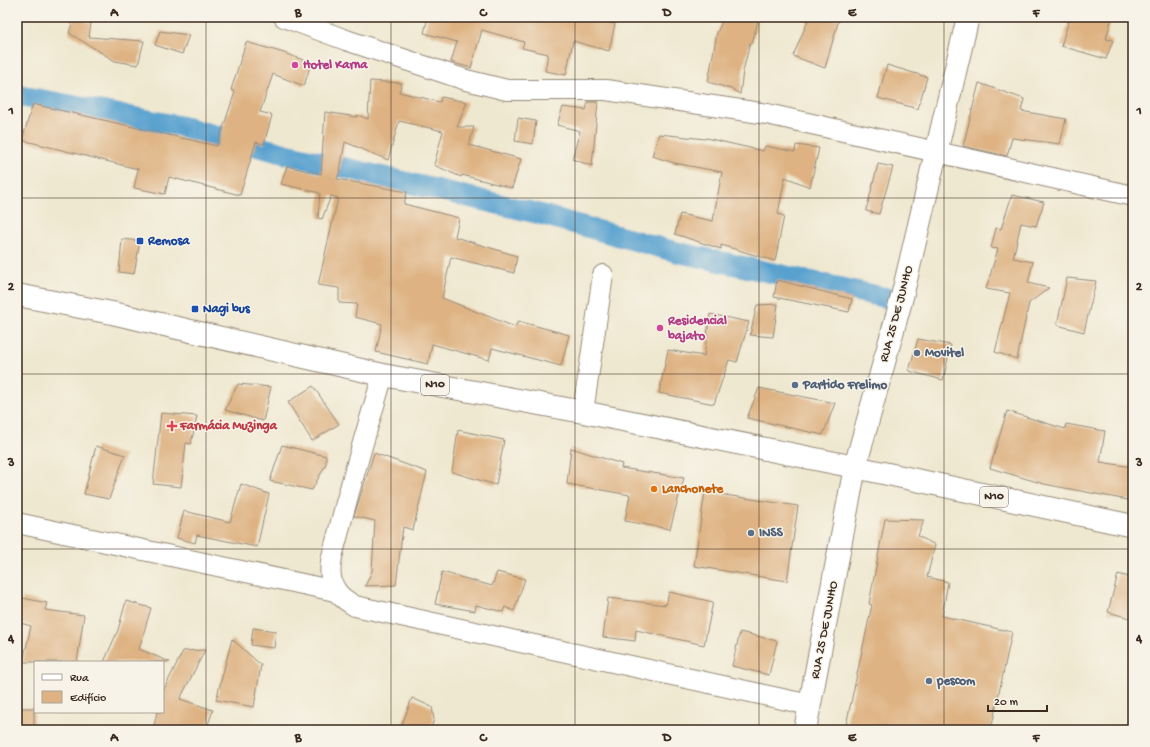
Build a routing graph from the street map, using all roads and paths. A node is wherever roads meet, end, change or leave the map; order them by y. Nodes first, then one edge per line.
1 (284, 17) edge
2 (968, 17) edge
3 (937, 151) junction
4 (1133, 196) edge
5 (603, 275) dead end
6 (17, 295) edge
7 (383, 375) junction
8 (583, 412) junction
9 (855, 467) junction
10 (17, 523) edge
11 (1133, 526) edge
12 (335, 591) junction
13 (810, 706) junction
14 (806, 730) edge

1 - 3 street
2 - 3 main road, RUA 25 DE JUNHO
3 - 4 street
3 - 9 main road, RUA 25 DE JUNHO
5 - 8 street
6 - 7 main road, N10
7 - 8 main road, N10
7 - 12 street
8 - 9 main road, N10
9 - 11 main road, N10
9 - 13 main road, RUA 25 DE JUNHO
10 - 12 street
12 - 13 street
13 - 14 main road, RUA 25 DE JUNHO

